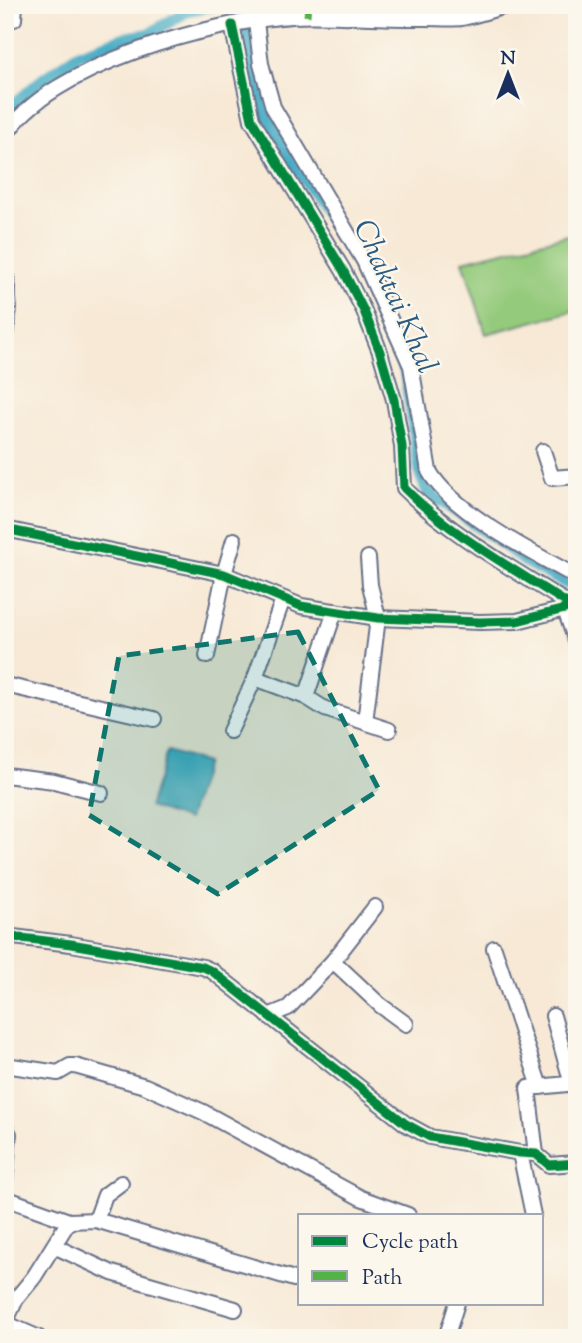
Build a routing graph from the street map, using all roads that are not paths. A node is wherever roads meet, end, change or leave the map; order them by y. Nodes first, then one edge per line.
1 (15, 5) edge
2 (363, 5) edge
3 (509, 5) edge
4 (307, 11) edge
5 (353, 18) junction
6 (5, 20) edge
7 (256, 21) junction
8 (232, 25) junction
9 (7, 131) edge
10 (5, 262) edge
11 (5, 336) edge
12 (543, 451) dead end
13 (577, 476) edge
14 (5, 529) edge
15 (233, 540) dead end
16 (368, 558) dead end
17 (224, 574) junction
18 (577, 577) edge
19 (283, 599) junction
20 (571, 609) edge
21 (335, 611) junction
22 (378, 618) junction
23 (577, 644) edge
24 (206, 656) dead end
25 (255, 678) junction
26 (5, 685) edge
27 (306, 697) junction
28 (154, 719) dead end
29 (365, 722) junction
30 (389, 730) dead end
31 (230, 731) dead end
32 (5, 775) edge
33 (101, 793) dead end
34 (375, 907) dead end
35 (5, 936) edge
36 (494, 948) dead end
37 (333, 961) junction
38 (268, 1016) junction
39 (553, 1016) dead end
40 (406, 1024) dead end
41 (5, 1065) edge
42 (574, 1084) edge
43 (540, 1087) junction
44 (5, 1128) edge
45 (520, 1153) junction
46 (536, 1154) junction
47 (577, 1163) edge
48 (121, 1183) dead end
49 (5, 1184) edge
50 (5, 1198) edge
51 (405, 1214) edge
52 (533, 1214) edge
53 (96, 1220) junction
54 (69, 1221) junction
55 (54, 1246) junction
56 (294, 1279) dead end
57 (11, 1297) edge
58 (457, 1304) edge
59 (235, 1310) dead end
60 (5, 1323) edge
61 (39, 1338) edge
62 (446, 1338) edge

1 - 6 street
2 - 5 street
3 - 5 street
4 - 5 street
4 - 7 street
7 - 8 street
7 - 18 street
8 - 9 street
8 - 20 street
10 - 11 street
12 - 13 street
14 - 17 street
15 - 17 street
16 - 22 street
17 - 19 street
17 - 24 street
19 - 21 street
19 - 25 street
20 - 22 street
20 - 23 street
21 - 22 street
21 - 27 street
22 - 29 street
25 - 27 street
25 - 31 street
26 - 28 street
27 - 29 street
29 - 30 street
32 - 33 street
34 - 37 street
35 - 38 street
36 - 43 street
37 - 38 street
37 - 40 street
38 - 45 street
39 - 42 street
41 - 51 street
42 - 43 street
43 - 46 street
44 - 49 street
45 - 46 street
45 - 52 street
46 - 47 street
48 - 53 street
50 - 54 street
53 - 54 street
53 - 56 street
54 - 55 street
55 - 57 street
55 - 59 street
57 - 60 street
58 - 62 street
60 - 61 street

